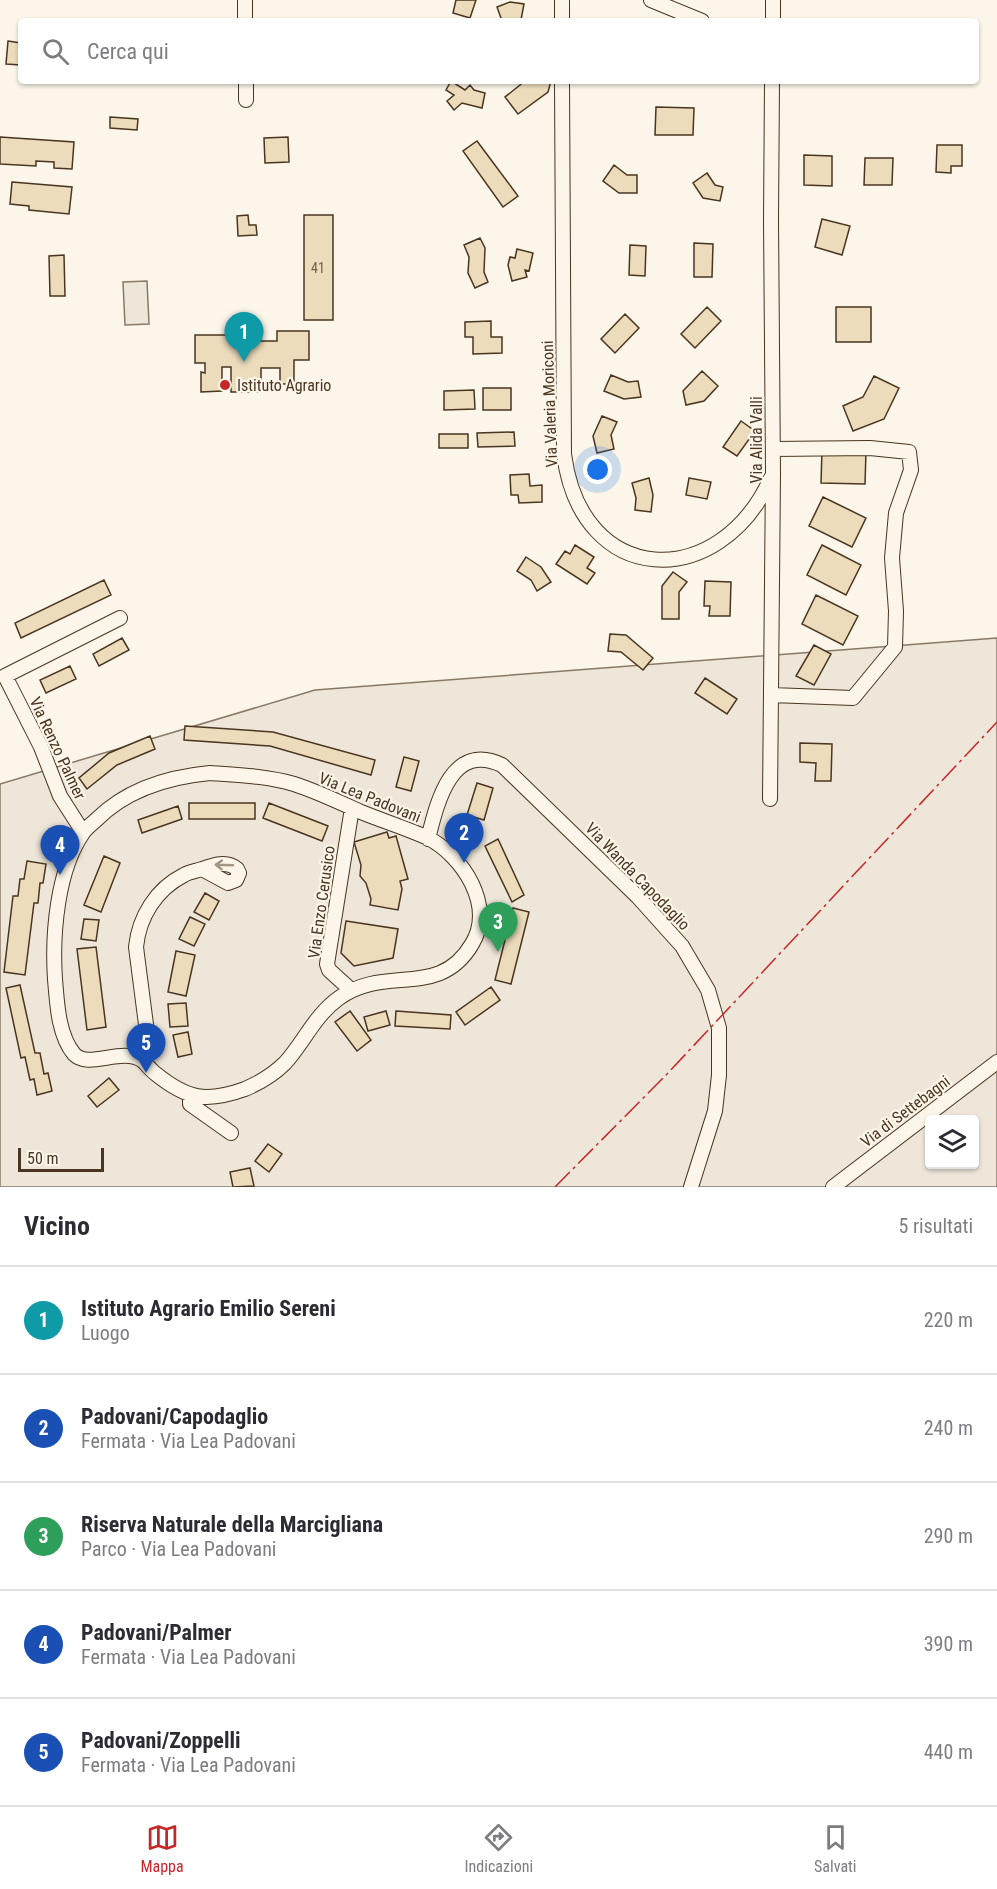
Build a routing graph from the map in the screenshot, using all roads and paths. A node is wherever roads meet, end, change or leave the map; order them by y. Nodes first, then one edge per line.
1 (244, 0) edge
2 (562, 0) edge
3 (651, 0) edge
4 (773, 0) edge
5 (245, 18) edge
6 (562, 18) edge
7 (695, 18) edge
8 (773, 18) edge
9 (246, 84) edge
10 (562, 84) edge
11 (772, 84) edge
12 (246, 100) dead end
13 (773, 449) junction
14 (773, 473) junction
15 (120, 618) dead end
16 (771, 695) junction
17 (770, 799) dead end
18 (352, 808) junction
19 (83, 832) junction
20 (428, 838) junction
21 (202, 869) dead end
22 (351, 990) junction
23 (997, 1062) edge
24 (145, 1063) junction
25 (190, 1095) junction
26 (231, 1133) dead end
27 (691, 1187) edge
28 (833, 1187) edge

1 - 5 street
2 - 6 street
3 - 7 street
4 - 8 street
9 - 12 street
10 - 14 street, Via Valeria Moriconi
11 - 13 street, Via Alida Valli
13 - 14 street, Via Alida Valli
13 - 16 street
14 - 16 street, Via Alida Valli
15 - 19 street, Via Renzo Palmer
16 - 17 street, Via Alida Valli
18 - 19 street, Via Lea Padovani
18 - 20 street, Via Lea Padovani
18 - 22 street, Via Enzo Cerusico
19 - 24 street, Via Lea Padovani
20 - 22 street, Via Lea Padovani
20 - 27 street, Via Wanda Capodaglio
21 - 24 street
22 - 25 street, Via Lea Padovani
23 - 28 street, Via di Settebagni
24 - 25 street, Via Lea Padovani
25 - 26 street

